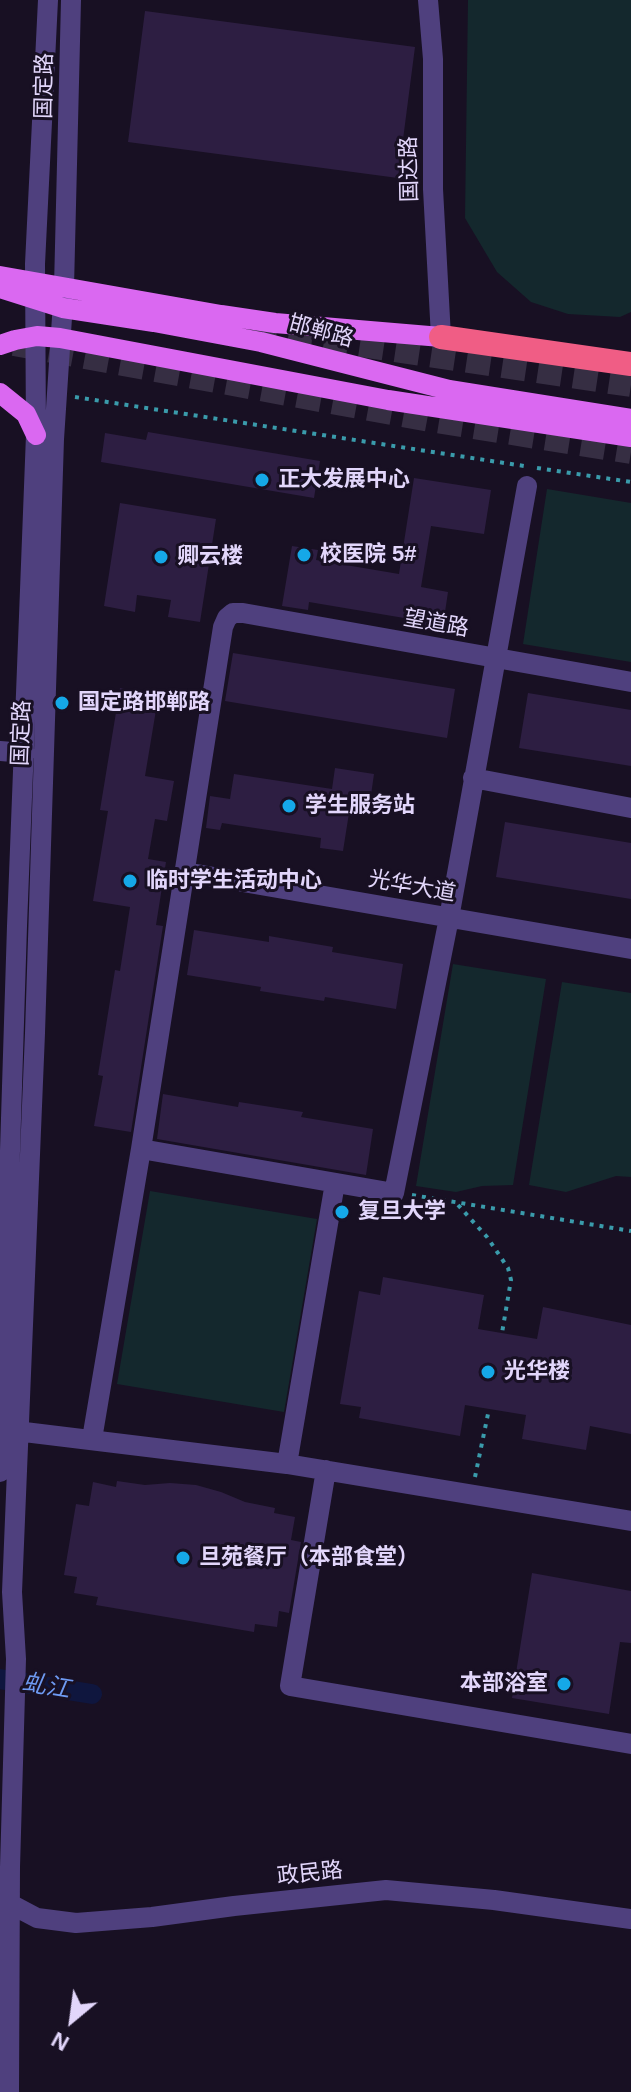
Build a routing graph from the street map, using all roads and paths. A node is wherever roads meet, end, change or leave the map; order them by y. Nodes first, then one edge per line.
1 (48, 0) edge
2 (71, 0) edge
3 (428, 0) edge
4 (0, 276) edge
5 (64, 287) junction
6 (0, 288) edge
7 (36, 291) junction
8 (63, 308) junction
9 (37, 336) junction
10 (441, 337) junction
11 (60, 338) junction
12 (0, 345) edge
13 (631, 364) edge
14 (0, 393) edge
15 (57, 394) junction
16 (631, 419) edge
17 (36, 435) junction
18 (631, 437) edge
19 (631, 482) edge
20 (527, 486) dead end
21 (496, 659) junction
22 (631, 682) edge
23 (0, 751) edge
24 (25, 753) junction
25 (473, 778) junction
26 (631, 808) edge
27 (185, 872) junction
28 (449, 918) junction
29 (631, 949) edge
30 (8, 1022) edge
31 (141, 1149) junction
32 (335, 1183) junction
33 (394, 1193) junction
34 (457, 1203) junction
35 (631, 1231) edge
36 (502, 1333) dead end
37 (489, 1409) dead end
38 (7, 1429) edge
39 (92, 1439) junction
40 (287, 1464) junction
41 (326, 1470) junction
42 (0, 1472) edge
43 (471, 1494) junction
44 (631, 1521) edge
45 (631, 1744) edge
46 (6, 1902) edge
47 (631, 1919) edge
48 (9, 2092) edge

1 - 7 street, 国定路
2 - 5 street, 国定路
3 - 10 street, 国达路
4 - 7 main road, 邯郸路
5 - 7 main road, 邯郸路
5 - 8 street, 国定路
5 - 10 main road, 邯郸路
6 - 7 main road, 邯郸路
7 - 8 main road, 邯郸路
7 - 9 street, 国定路
8 - 11 street, 国定路
8 - 16 main road, 邯郸路
9 - 11 main road
9 - 12 main road
9 - 17 street, 国定路
10 - 13 highway
11 - 15 street, 国定路
11 - 18 main road
14 - 17 main road
15 - 19 path
15 - 38 street, 国定路
17 - 24 street, 国定路
20 - 21 street
21 - 22 street, 望道路
21 - 25 street
21 - 27 street, 望道路
23 - 24 street
24 - 30 street, 国定路
25 - 26 street
25 - 28 street
27 - 28 street, 光华大道
27 - 31 street
28 - 29 street, 光华大道
28 - 33 street
30 - 38 street, 国定路
31 - 32 street
31 - 39 street
32 - 33 street
32 - 40 street
33 - 34 path
34 - 35 path
34 - 36 path
37 - 43 path
38 - 39 street
38 - 42 street, 国定路
38 - 46 street, 国定路
39 - 40 street
40 - 41 street
41 - 43 street
41 - 45 street
43 - 44 street
46 - 47 street, 政民路
46 - 48 street, 国定路

